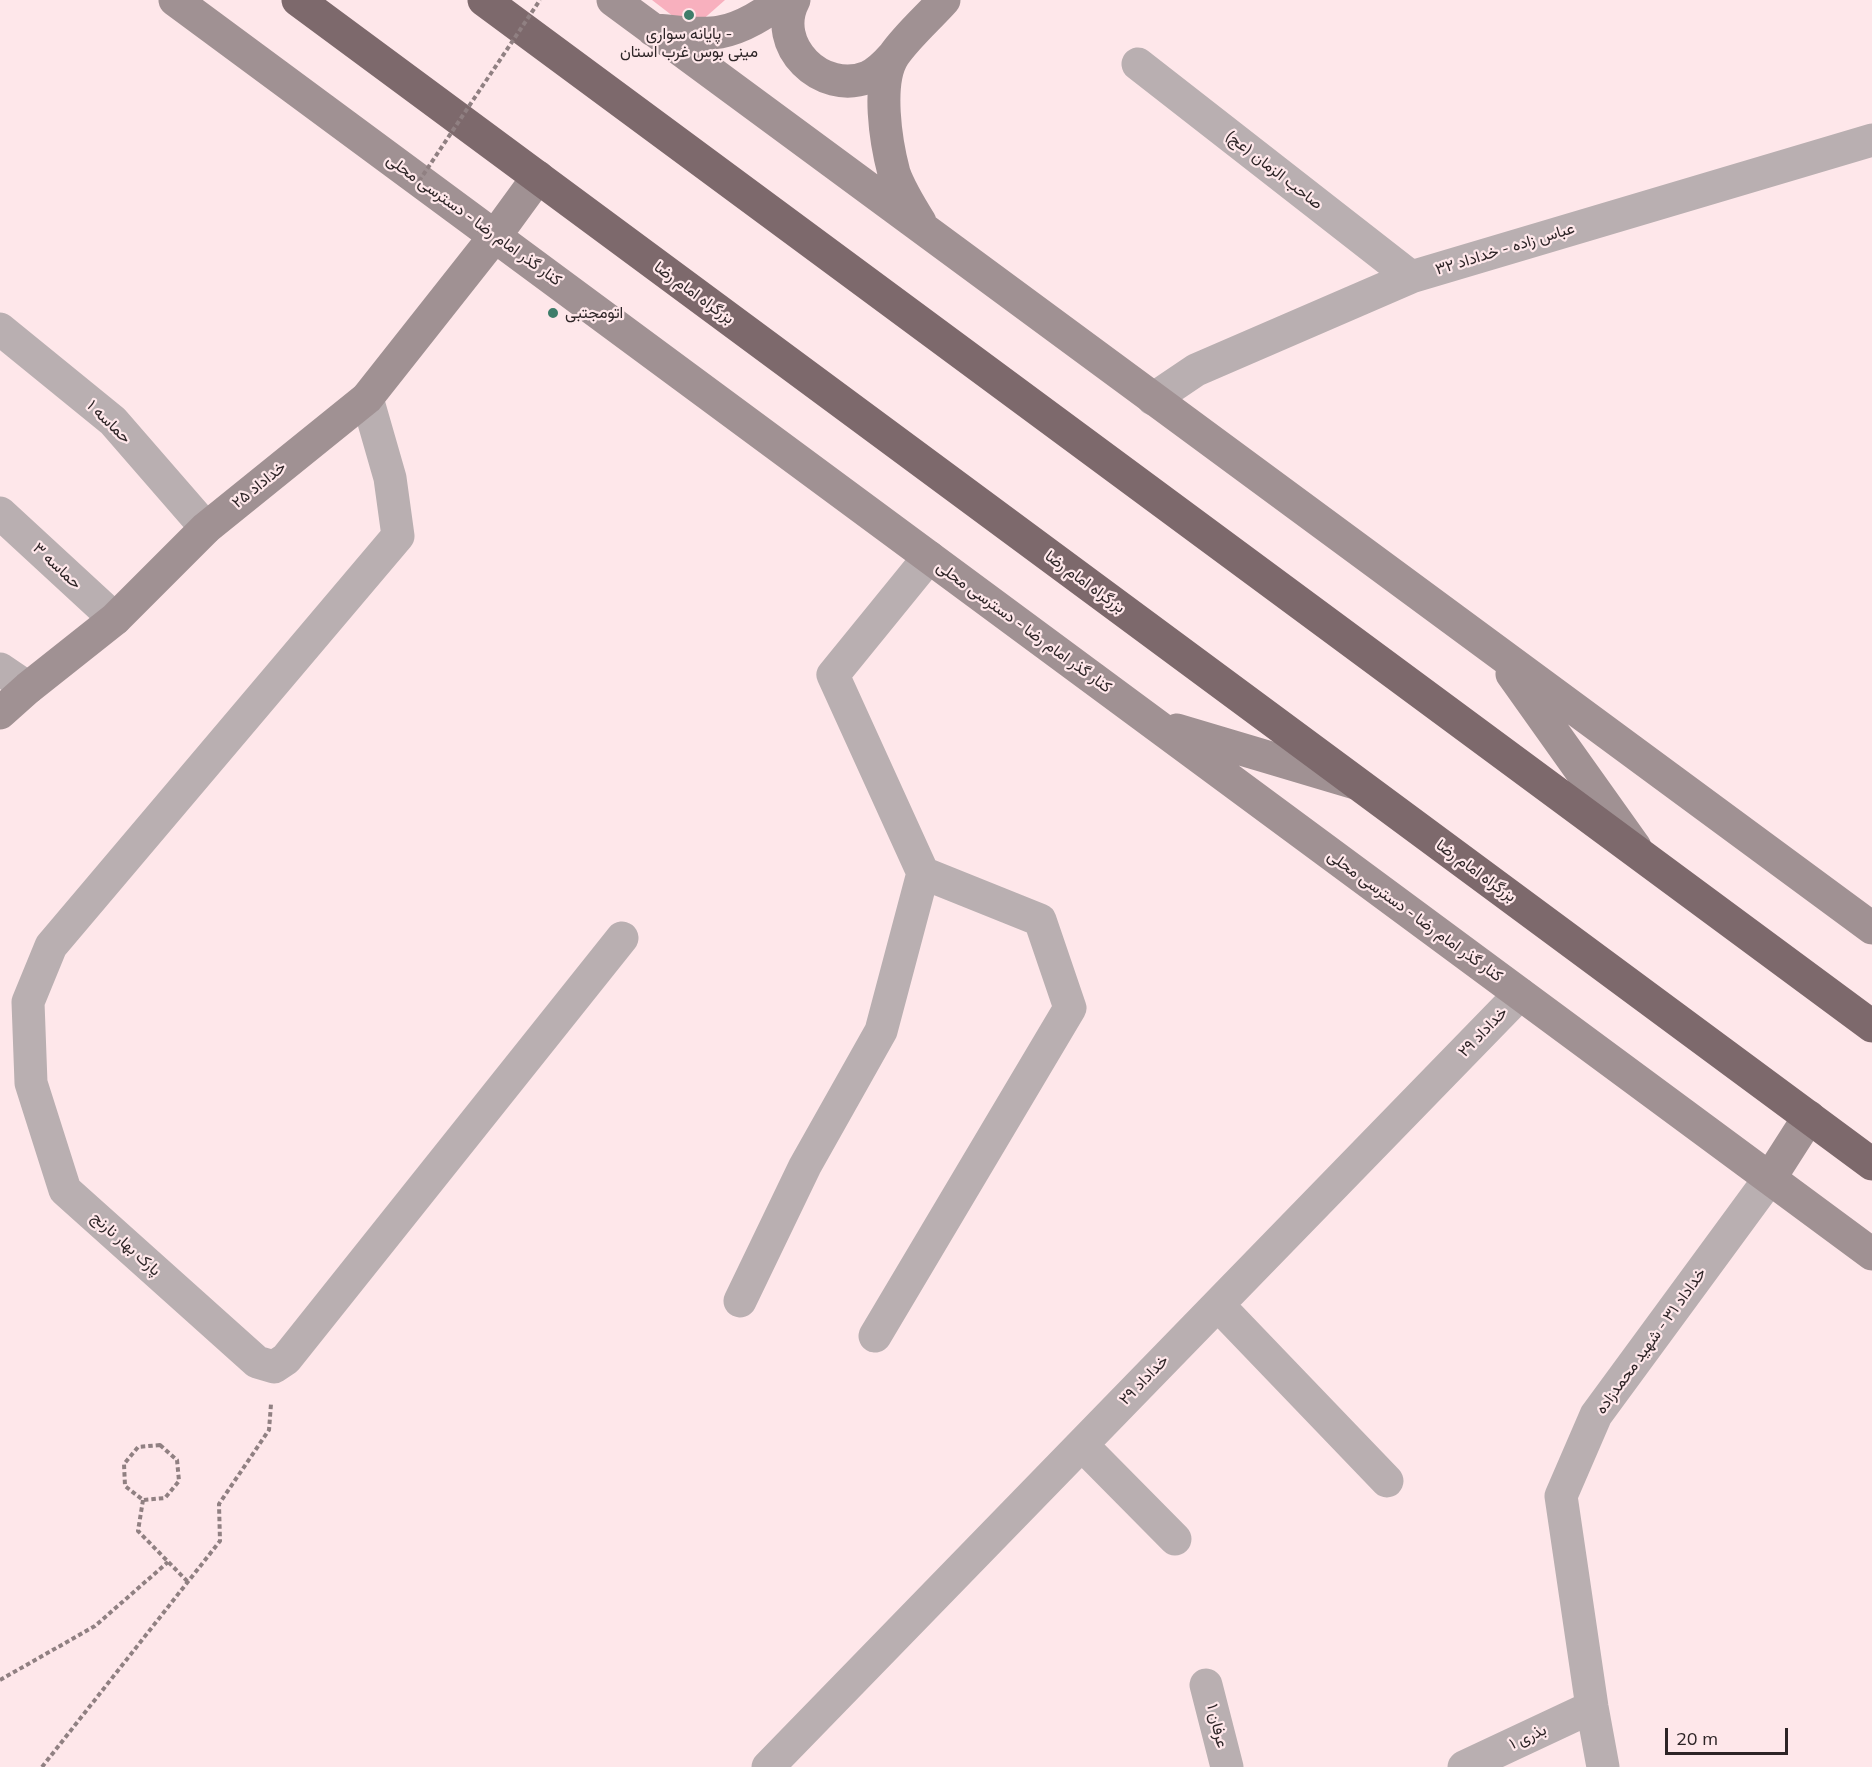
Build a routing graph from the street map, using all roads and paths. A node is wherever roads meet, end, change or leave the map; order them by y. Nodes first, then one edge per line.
1 (176, 0) edge
2 (298, 0) edge
3 (484, 0) edge
4 (540, 0) edge
5 (613, 0) edge
6 (784, 0) edge
7 (794, 0) edge
8 (944, 0) edge
9 (653, 30) junction
10 (894, 56) junction
11 (1138, 64) dead end
12 (1872, 140) edge
13 (538, 177) junction
14 (418, 181) dead end
15 (925, 231) junction
16 (495, 237) junction
17 (1411, 277) junction
18 (0, 329) edge
19 (367, 398) junction
20 (1154, 399) junction
21 (0, 513) edge
22 (206, 528) junction
23 (929, 556) junction
24 (115, 619) junction
25 (1494, 650) junction
26 (0, 669) edge
27 (28, 688) junction
28 (0, 713) edge
29 (1155, 724) junction
30 (1359, 784) junction
31 (1639, 854) junction
32 (922, 873) junction
33 (1872, 928) edge
34 (622, 938) dead end
35 (1520, 994) junction
36 (1872, 1026) edge
37 (1809, 1117) junction
38 (1872, 1164) edge
39 (1770, 1178) junction
40 (1872, 1254) edge
41 (740, 1301) dead end
42 (1218, 1305) junction
43 (875, 1336) dead end
44 (274, 1367) junction
45 (1082, 1445) junction
46 (1387, 1481) dead end
47 (143, 1500) junction
48 (1175, 1539) dead end
49 (168, 1562) junction
50 (188, 1582) junction
51 (0, 1680) edge
52 (1206, 1685) dead end
53 (1592, 1707) junction
54 (1476, 1764) edge
55 (42, 1767) edge
56 (768, 1767) edge
57 (1227, 1767) edge
58 (1604, 1767) edge

1 - 16 main road, کنار گذر امام رضا - دسترسی محلی
2 - 13 highway, بزرگراه امام رضا
3 - 31 highway
4 - 14 path, bridge
5 - 9 main road
6 - 9 main road
7 - 10 main road
8 - 10 main road
9 - 15 main road
10 - 15 main road
11 - 17 street, صاحب الزمان (عج)
12 - 17 street, عباس زاده - خداداد ۳۲
13 - 16 main road, خداداد ۲۵
13 - 30 highway, بزرگراه امام رضا
15 - 20 main road
16 - 19 main road, خداداد ۲۵
16 - 23 main road, کنار گذر امام رضا - دسترسی محلی
17 - 20 street, عباس زاده - خداداد ۳۲
18 - 22 street, حماسه ۱
19 - 22 main road, خداداد ۲۵
19 - 44 street, پارک بهار نارنج
20 - 25 main road
21 - 24 street, حماسه ۳
22 - 24 main road, خداداد ۲۵
23 - 29 main road, کنار گذر امام رضا - دسترسی محلی
23 - 32 street
24 - 27 main road, خداداد ۲۵
25 - 31 main road
25 - 33 main road
26 - 27 street
27 - 28 main road, خداداد ۲۵
29 - 30 main road
29 - 35 main road, کنار گذر امام رضا - دسترسی محلی
30 - 37 highway, بزرگراه امام رضا
31 - 36 highway
32 - 41 street
32 - 43 street
34 - 44 street
35 - 39 main road, کنار گذر امام رضا - دسترسی محلی
35 - 42 street, خداداد ۲۹
37 - 38 highway, بزرگراه امام رضا
37 - 39 main road
39 - 40 main road, کنار گذر امام رضا - دسترسی محلی
39 - 53 street, خداداد ۳۱ - شهید محمدزاده
42 - 45 street, خداداد ۲۹
42 - 46 street
44 - 50 path
45 - 48 street
45 - 56 street, خداداد ۲۹
47 - 47 path
47 - 49 path
49 - 50 path
49 - 51 path
50 - 55 path
52 - 57 street, عرفان ۱
53 - 54 street, بذری ۱
53 - 58 street, خداداد ۳۱ - شهید محمدزاده

